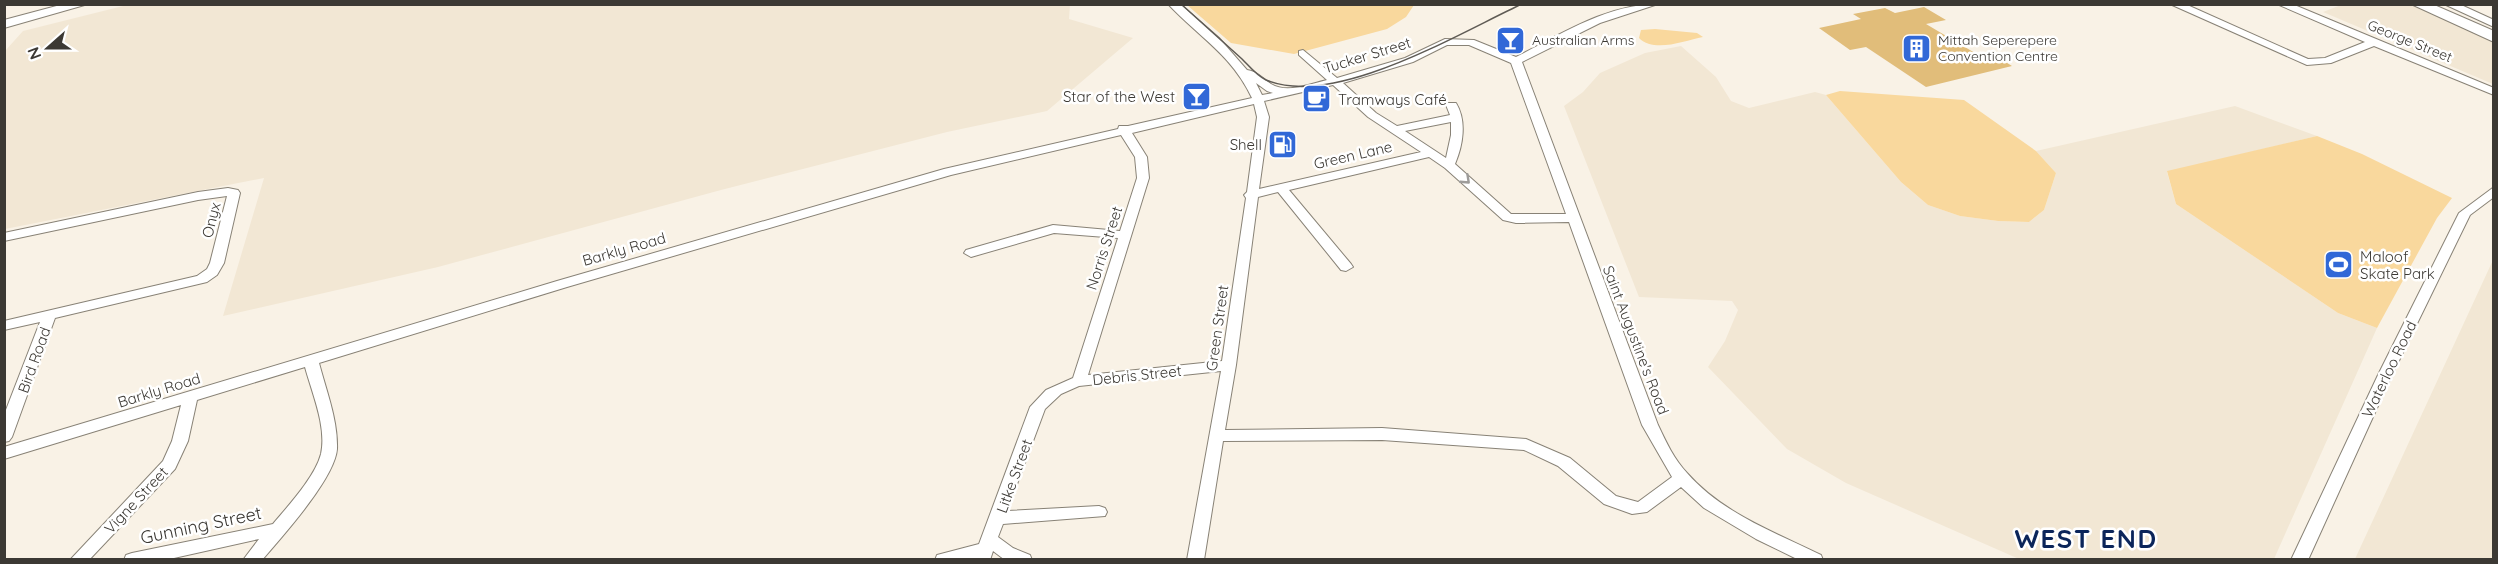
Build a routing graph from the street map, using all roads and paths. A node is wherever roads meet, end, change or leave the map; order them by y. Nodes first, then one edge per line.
1 (82, 4) edge
2 (1173, 4) edge
3 (1653, 4) edge
4 (2175, 4) edge
5 (2282, 4) edge
6 (2418, 4) edge
7 (2430, 4) edge
8 (2449, 4) edge
9 (2493, 24) edge
10 (6, 26) edge
11 (2493, 32) edge
12 (2493, 37) edge
13 (2374, 42) junction
14 (1303, 53) dead end
15 (1230, 55) junction
16 (1516, 61) junction
17 (1337, 81) junction
18 (1294, 92) junction
19 (2493, 92) edge
20 (1258, 100) junction
21 (1123, 128) junction
22 (1396, 130) junction
23 (1432, 153) junction
24 (1449, 165) junction
25 (1282, 189) junction
26 (2493, 191) edge
27 (1250, 195) junction
28 (1573, 218) junction
29 (1125, 235) junction
30 (4, 237) edge
31 (971, 254) dead end
32 (1346, 267) dead end
33 (49, 316) junction
34 (4, 326) edge
35 (311, 361) junction
36 (1229, 365) junction
37 (1079, 381) junction
38 (1048, 394) joint
39 (190, 398) junction
40 (1216, 436) junction
41 (4, 437) edge
42 (4, 453) edge
43 (1681, 478) junction
44 (1099, 512) dead end
45 (999, 518) junction
46 (277, 529) junction
47 (985, 550) edge
48 (78, 560) edge
49 (132, 560) edge
50 (251, 560) edge
51 (943, 560) edge
52 (1024, 560) edge
53 (1195, 560) edge
54 (1815, 560) edge
55 (2299, 560) edge

1 - 10 main road
2 - 15 street
3 - 16 street
4 - 13 street
5 - 13 street, George Street
6 - 12 highway
7 - 11 highway
8 - 9 street
13 - 19 street, George Street
14 - 17 street
15 - 18 street
15 - 20 street
16 - 17 street, Tucker Street
16 - 28 street, Saint Augustine's Road
17 - 18 street, Tucker Street
17 - 22 street
18 - 20 street, Tucker Street
20 - 21 street, Barkly Road
20 - 27 street, Green Street
21 - 29 street, Norris Street
21 - 35 street, Barkly Road
22 - 23 street
22 - 24 street
23 - 24 street
23 - 25 street, Green Lane
24 -> 28 street
25 - 27 street, Green Lane
25 - 32 street
26 - 55 street, Waterloo Road
27 - 36 street, Green Street
28 - 43 street, Saint Augustine's Road
29 - 31 street
29 - 37 street, Norris Street
30 - 33 street, Onyx
33 - 34 street, Onyx
33 - 41 street, Bird Road
35 - 39 street, Barkly Road
35 - 46 street
36 - 37 street, Debris Street
36 - 40 street, Green Street
37 - 38 street, Debris Street
38 - 45 street, Litke Street
39 - 42 street, Barkly Road
39 - 48 street, Vigne Street
40 - 43 street
40 - 53 street, Green Street
43 - 54 street, Saint Augustine's Road
44 - 45 street
45 - 47 street, Litke Street
46 - 49 street, Gunning Street
46 - 50 street
47 - 51 street
47 - 52 street

